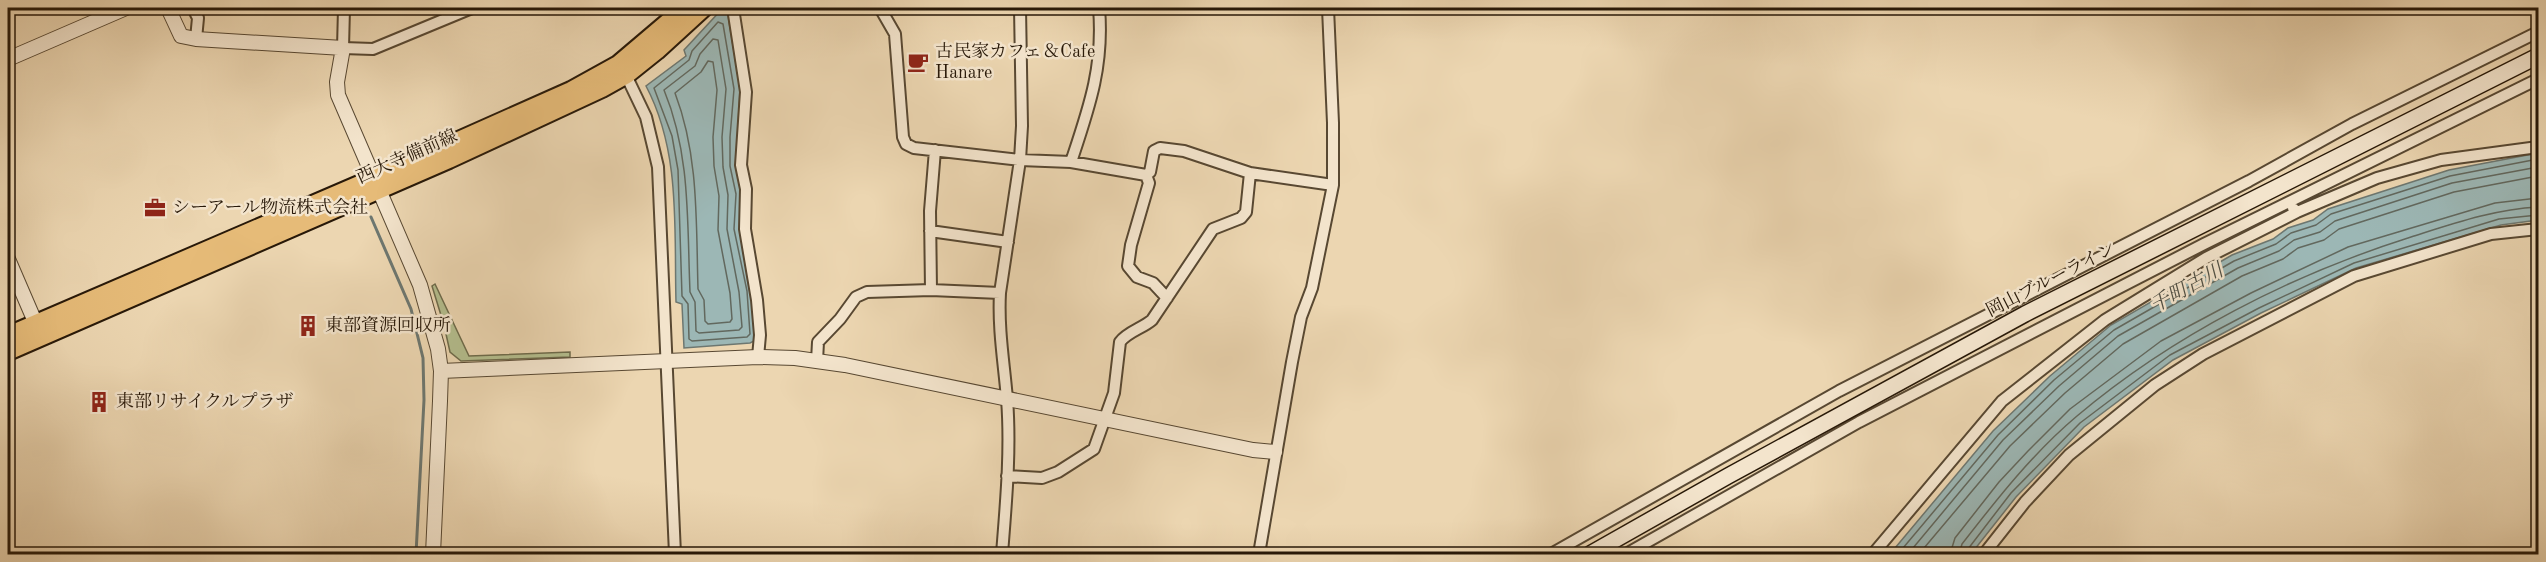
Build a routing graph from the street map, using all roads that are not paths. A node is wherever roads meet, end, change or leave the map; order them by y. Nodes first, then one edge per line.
1 (168, 8) edge
2 (193, 8) edge
3 (344, 8) edge
4 (472, 8) edge
5 (684, 8) edge
6 (704, 8) edge
7 (733, 8) edge
8 (880, 8) edge
9 (1020, 8) edge
10 (1099, 8) edge
11 (1328, 8) edge
12 (117, 9) edge
13 (2538, 32) edge
14 (196, 39) junction
15 (343, 48) junction
16 (2538, 56) edge
17 (8, 59) edge
18 (623, 69) junction
19 (2538, 79) edge
20 (2538, 147) edge
21 (935, 150) junction
22 (1020, 159) junction
23 (1071, 162) junction
24 (1250, 172) junction
25 (1146, 176) junction
26 (375, 185) junction
27 (1333, 185) junction
28 (2293, 208) junction
29 (2538, 228) edge
30 (930, 231) junction
31 (1008, 242) junction
32 (8, 259) edge
33 (931, 290) junction
34 (1000, 293) junction
35 (1167, 298) junction
36 (39, 330) junction
37 (8, 335) edge
38 (8, 352) edge
39 (758, 357) junction
40 (667, 360) junction
41 (817, 361) junction
42 (441, 371) junction
43 (1007, 399) junction
44 (1105, 420) junction
45 (1275, 452) junction
46 (1007, 476) junction
47 (1580, 550) edge
48 (433, 555) edge
49 (675, 555) edge
50 (1002, 555) edge
51 (1259, 555) edge
52 (1551, 555) edge
53 (1626, 555) edge
54 (1873, 555) edge
55 (1983, 555) edge

1 - 14 street
2 - 14 street
3 - 15 street
4 - 15 street
5 - 18 main road, 西大寺備前線
6 - 18 main road, 西大寺備前線
7 - 39 street
8 - 21 street
9 - 22 street
10 - 23 street
11 - 27 street
12 - 17 street
13 - 47 street
14 - 15 street
15 - 26 street
16 - 47 main road, 岡山ブルーライン
18 - 26 main road, 西大寺備前線
18 - 40 street
19 - 28 street
20 - 28 street
21 - 22 street
21 - 30 street
22 - 23 street
22 - 31 street
23 - 25 street
24 - 25 street
24 - 27 street
24 - 35 street
25 - 35 street
26 - 36 main road, 西大寺備前線
26 - 42 street
27 - 45 street
28 - 53 street
28 - 54 street
29 - 55 street
30 - 31 street
30 - 33 street
31 - 34 street
32 - 36 street
33 - 34 street
33 - 41 street
34 - 43 street
35 - 44 street
36 - 37 main road, 西大寺備前線
36 - 38 main road, 西大寺備前線
39 - 40 street
39 - 41 street
40 - 42 street
40 - 49 street
41 - 43 street
42 - 48 street
43 - 44 street
43 - 46 street
44 - 45 street
44 - 46 street
45 - 51 street
46 - 50 street
47 - 52 street

